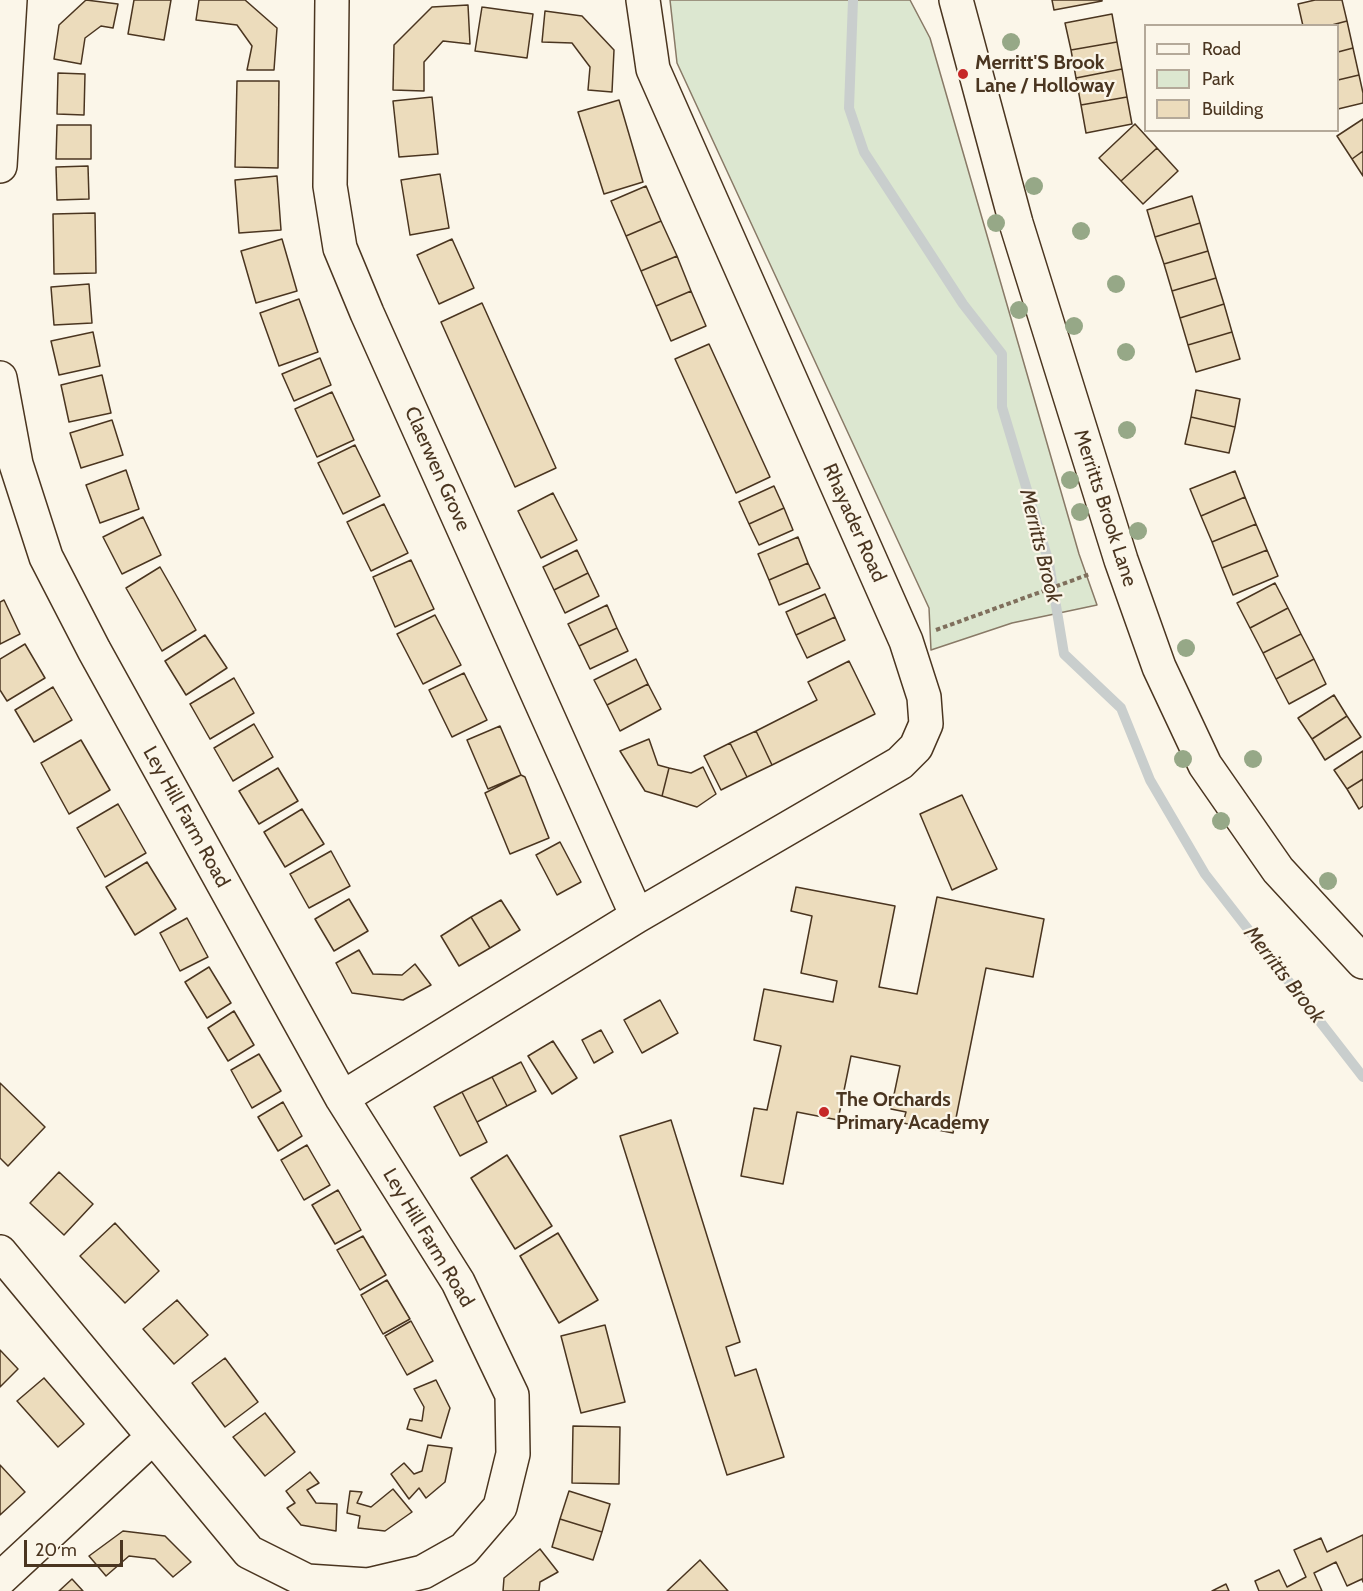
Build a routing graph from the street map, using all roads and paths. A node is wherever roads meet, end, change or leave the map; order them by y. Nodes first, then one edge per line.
1 (10, 0) edge
2 (332, 0) edge
3 (643, 0) edge
4 (956, 0) edge
5 (0, 166) edge
6 (0, 378) edge
7 (1084, 577) dead end
8 (906, 641) junction
9 (637, 916) junction
10 (1363, 962) edge
11 (342, 1098) junction
12 (0, 1252) edge
13 (153, 1437) junction
14 (0, 1579) edge
15 (429, 1582) edge

1 - 5 street
2 - 9 street, Claerwen Grove
3 - 8 street, Rhayader Road
4 - 10 street, Merritts Brook Lane
6 - 11 street, Ley Hill Farm Road
7 - 8 path
8 - 9 street, Rhayader Road
9 - 11 street, Rhayader Road
11 - 15 street, Ley Hill Farm Road
12 - 13 street, Ley Hill Farm Road
13 - 14 street
13 - 15 street, Ley Hill Farm Road

